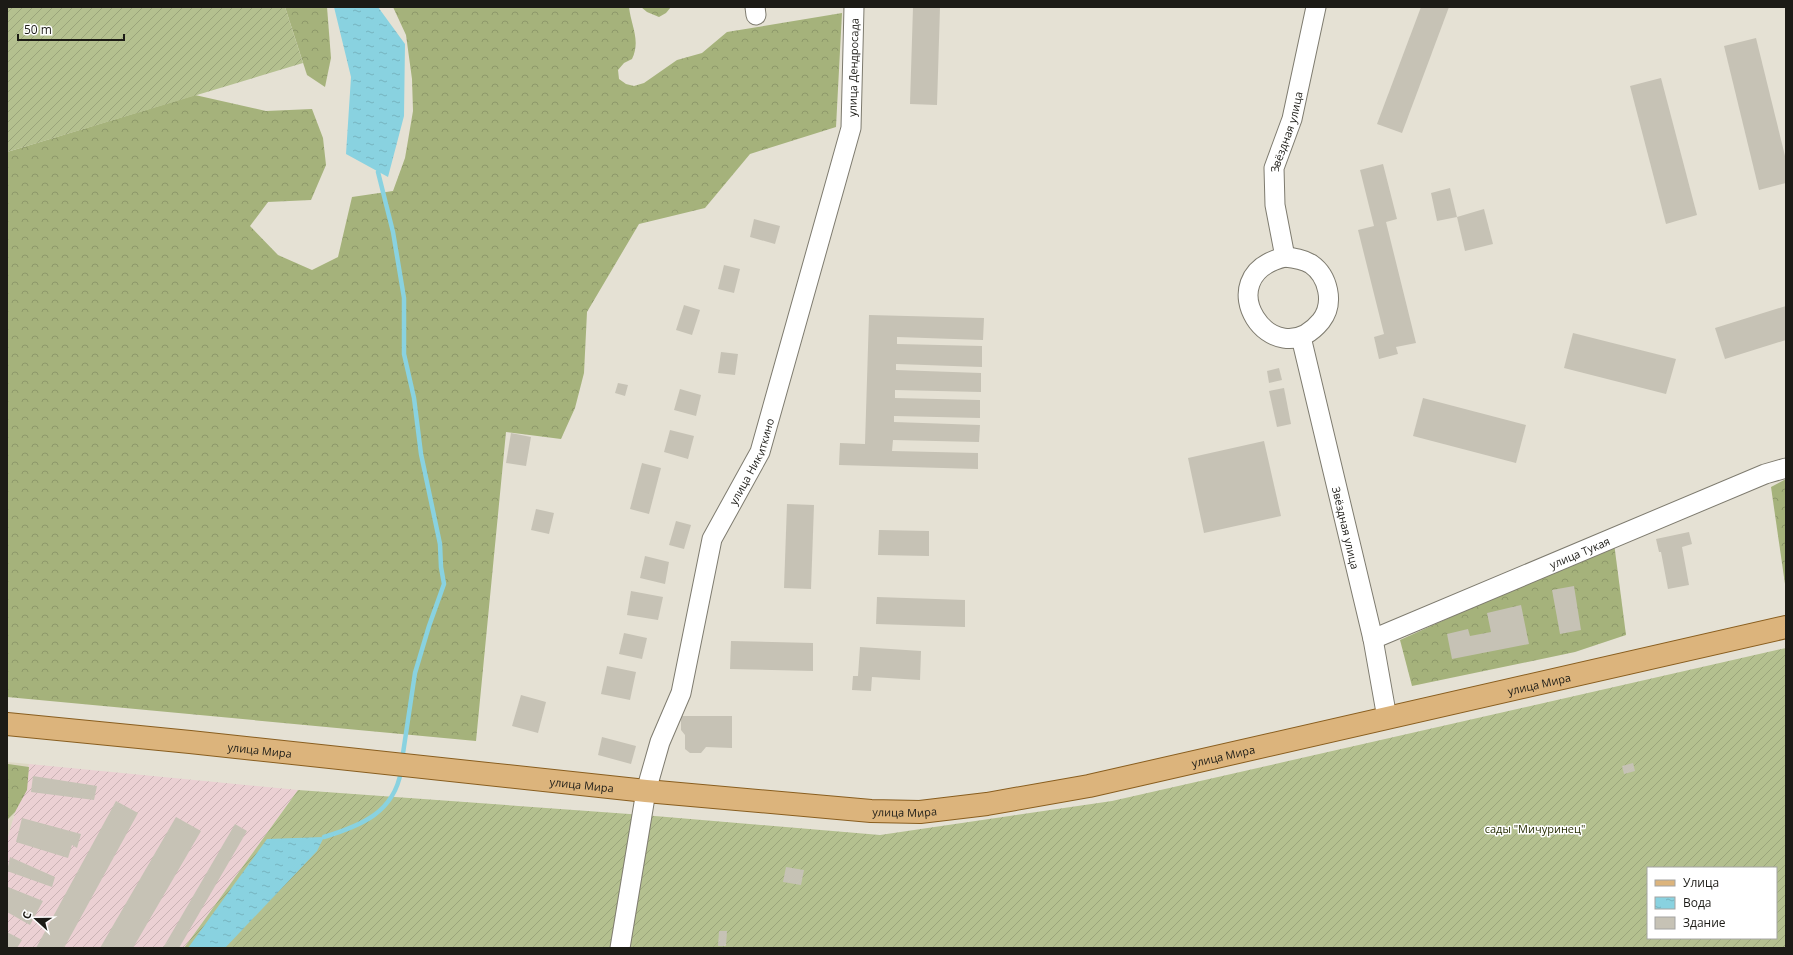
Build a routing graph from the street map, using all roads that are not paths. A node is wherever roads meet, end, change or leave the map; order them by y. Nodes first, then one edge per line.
1 (854, 7) edge
2 (1316, 7) edge
3 (851, 128) joint
4 (1285, 257) junction
5 (1301, 338) junction
6 (1786, 468) edge
7 (1786, 627) edge
8 (1373, 639) junction
9 (1387, 718) junction
10 (7, 724) edge
11 (646, 791) junction
12 (620, 948) edge

1 - 3 street, улица Дендросада
2 - 4 street, Звёздная улица
3 - 11 street, улица Никиткино
4 - 5 street
4 - 5 street
5 - 8 street, Звёздная улица
6 - 8 street, улица Тукая
7 - 9 main road, улица Мира
8 - 9 street, Звёздная улица
9 - 11 main road, улица Мира
10 - 11 main road, улица Мира
11 - 12 street, улица Никиткино

